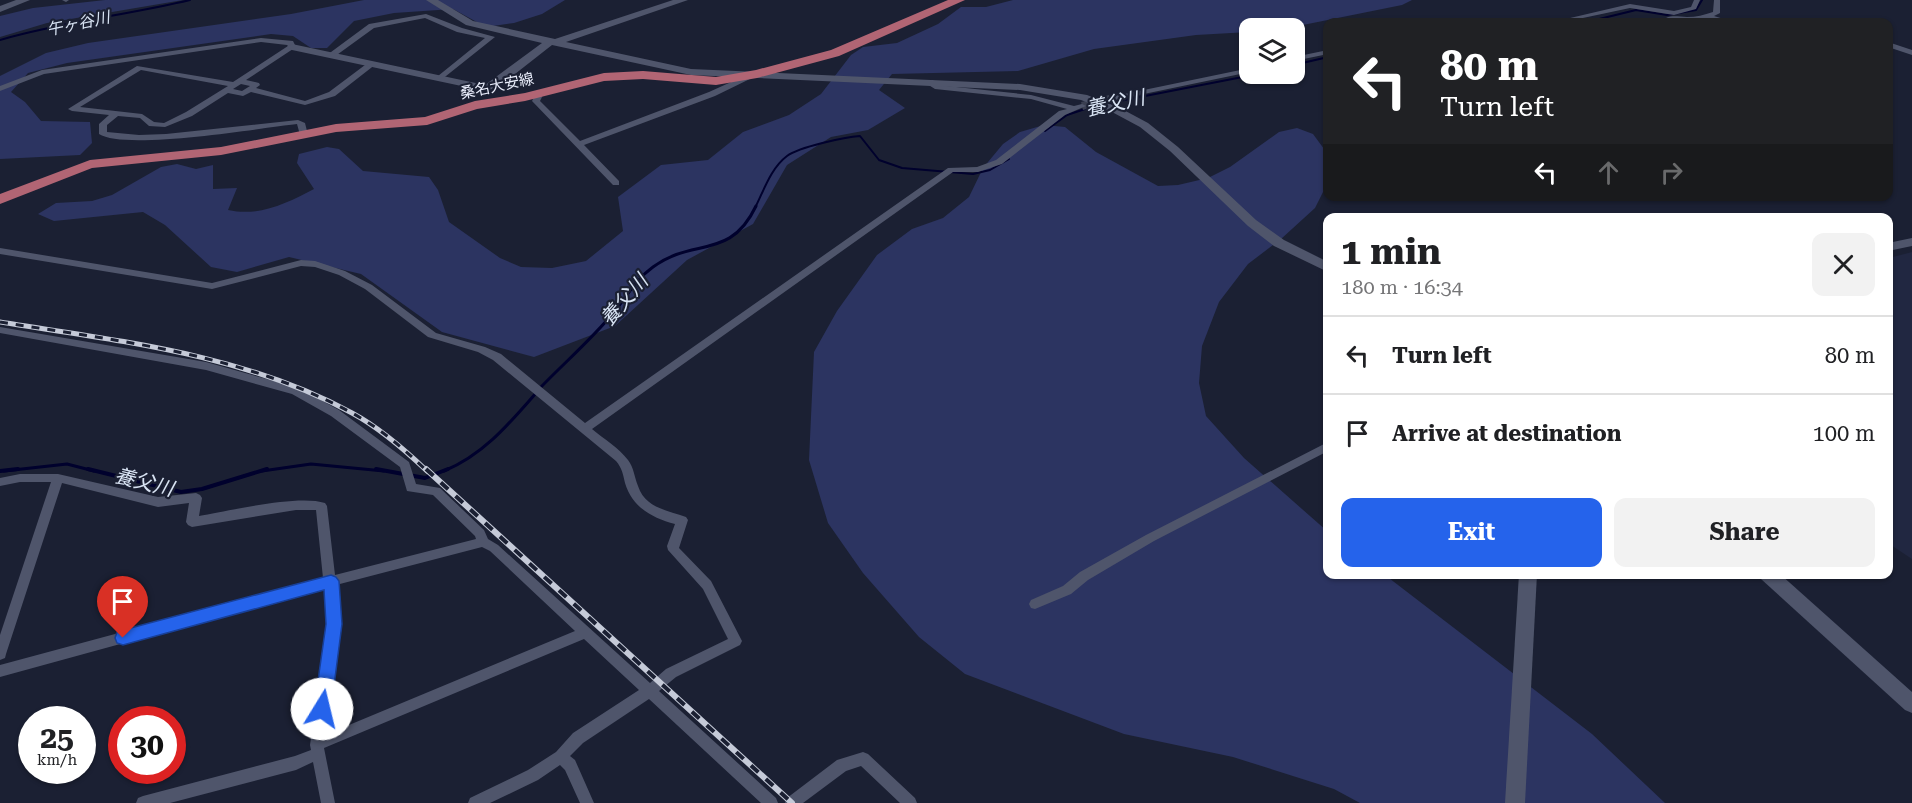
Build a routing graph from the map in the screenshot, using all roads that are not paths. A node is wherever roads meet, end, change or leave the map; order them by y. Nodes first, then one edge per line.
1 (24, 0) edge
2 (31, 0) edge
3 (431, 0) edge
4 (683, 0) edge
5 (959, 0) edge
6 (1697, 0) edge
7 (1717, 0) edge
8 (0, 9) edge
9 (1660, 13) junction
10 (1707, 16) junction
11 (1575, 18) edge
12 (1680, 18) edge
13 (1692, 18) edge
14 (1713, 18) edge
15 (554, 41) junction
16 (1893, 46) edge
17 (292, 47) junction
18 (1323, 53) edge
19 (1912, 53) edge
20 (331, 55) junction
21 (1305, 57) edge
22 (372, 64) junction
23 (1239, 72) edge
24 (757, 74) junction
25 (441, 78) junction
26 (934, 82) junction
27 (233, 85) junction
28 (0, 89) edge
29 (249, 89) junction
30 (540, 93) junction
31 (1110, 99) tunnel mouth
32 (1082, 106) tunnel mouth
33 (1073, 108) junction
34 (115, 114) junction
35 (304, 135) junction
36 (579, 144) junction
37 (616, 183) dead end
38 (0, 199) edge
39 (1912, 242) edge
40 (1893, 246) edge
41 (0, 251) edge
42 (1323, 265) edge
43 (0, 330) edge
44 (585, 429) junction
45 (1323, 449) edge
46 (58, 478) junction
47 (0, 482) edge
48 (483, 542) junction
49 (1528, 579) edge
50 (1773, 579) edge
51 (331, 581) junction
52 (1035, 604) dead end
53 (584, 633) junction
54 (0, 654) edge
55 (0, 671) edge
56 (648, 692) junction
57 (1912, 704) edge
58 (317, 750) junction
59 (561, 757) junction
60 (143, 803) edge
61 (328, 803) edge
62 (476, 803) edge
63 (587, 803) edge
64 (771, 803) edge
65 (792, 803) edge
66 (910, 803) edge
67 (1515, 803) edge

1 - 2 street
1 - 8 street
3 - 15 street
4 - 15 street
5 - 24 main road, 桑名大安線
6 - 9 street
7 - 10 street
9 - 11 street
9 - 12 street
10 - 13 street
10 - 14 street
15 - 24 street
15 - 25 street
16 - 19 street
17 - 20 street
17 - 27 street
17 - 28 street
18 - 21 street
20 - 22 street
20 - 25 street
22 - 25 street
22 - 29 street
23 - 31 street
24 - 26 street
24 - 30 main road, 桑名大安線
24 - 36 street
26 - 33 street
26 - 42 street
27 - 29 street
27 - 29 street
27 - 34 street
27 - 34 street
30 - 35 main road, 桑名大安線
30 - 36 street
32 - 33 street
33 - 44 street
34 - 35 street
35 - 38 main road, 桑名大安線
36 - 37 street
39 - 40 street
41 - 44 street
43 - 48 street
44 - 56 street
45 - 52 street
46 - 47 street
46 - 51 street
46 - 54 street
48 - 51 street
48 - 53 street
49 - 67 street
50 - 57 street
51 - 55 street
51 - 58 street
53 - 56 street
53 - 58 street
56 - 59 street
56 - 64 street
58 - 60 street
58 - 61 street
59 - 62 street
59 - 63 street
65 - 66 street

